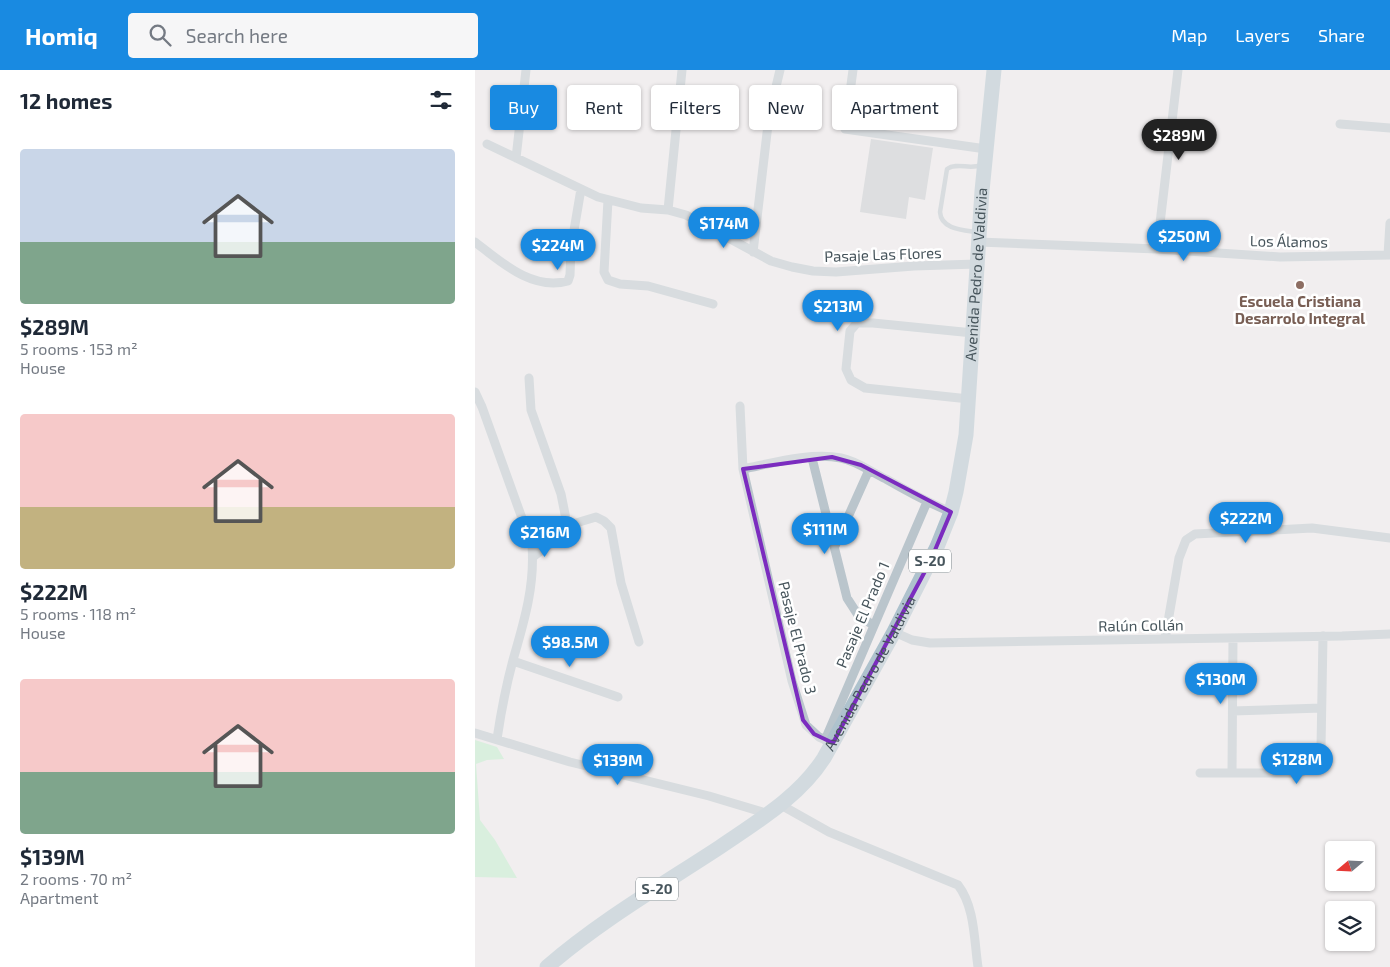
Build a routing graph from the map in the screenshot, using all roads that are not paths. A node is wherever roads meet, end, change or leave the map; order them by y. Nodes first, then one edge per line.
1 (526, 70) edge
2 (682, 70) edge
3 (780, 70) edge
4 (853, 70) edge
5 (995, 70) edge
6 (1178, 70) edge
7 (1340, 124) dead end
8 (1390, 128) edge
9 (487, 144) dead end
10 (985, 156) junction
11 (516, 158) junction
12 (581, 189) junction
13 (608, 200) junction
14 (668, 210) junction
15 (1390, 223) edge
16 (979, 237) junction
17 (475, 242) edge
18 (1157, 249) junction
19 (753, 252) junction
20 (1389, 255) edge
21 (977, 264) junction
22 (713, 304) dead end
23 (973, 332) junction
24 (529, 378) dead end
25 (475, 392) edge
26 (969, 399) junction
27 (740, 406) dead end
28 (812, 458) junction
29 (743, 469) junction
30 (869, 470) junction
31 (927, 502) junction
32 (951, 512) junction
33 (566, 526) junction
34 (1390, 538) edge
35 (835, 546) junction
36 (533, 557) junction
37 (873, 625) junction
38 (894, 632) junction
39 (1390, 634) edge
40 (1323, 636) junction
41 (1233, 638) junction
42 (1165, 639) junction
43 (639, 642) dead end
44 (513, 661) junction
45 (618, 697) dead end
46 (1321, 708) junction
47 (1233, 711) junction
48 (475, 733) edge
49 (497, 739) junction
50 (829, 741) junction
51 (1201, 772) dead end
52 (1232, 773) junction
53 (775, 810) junction
54 (547, 967) edge
55 (979, 967) edge

1 - 11 street
2 - 14 street
3 - 19 street
4 - 10 street
5 - 10 main road, Avenida Pedro de Valdivia
6 - 18 street
7 - 8 street
9 - 11 street, Pasaje Las Flores
10 - 16 main road, Avenida Pedro de Valdivia
10 - 16 lane
11 - 12 street, Pasaje Las Flores
12 - 13 street, Pasaje Las Flores
12 - 17 street
13 - 14 street, Pasaje Las Flores
13 - 22 street
14 - 19 street, Pasaje Las Flores
15 - 20 street
16 - 18 street, Los Álamos
16 - 21 main road, Avenida Pedro de Valdivia
18 - 20 street, Los Álamos
19 - 21 street, Pasaje Las Flores
21 - 23 main road, Avenida Pedro de Valdivia / S-20
23 - 26 main road, Avenida Pedro de Valdivia / S-20
23 - 26 street
24 - 33 street
25 - 36 street
26 - 32 main road, Avenida Pedro de Valdivia / S-20
27 - 29 street, Pasaje El Prado 3
28 - 29 street
28 - 30 street
28 - 35 street
29 - 50 street, Pasaje El Prado 3
30 - 31 street
30 - 35 street
31 - 32 street
31 - 37 street, Pasaje El Prado 1
32 - 38 main road, Avenida Pedro de Valdivia / S-20
33 - 36 street
33 - 43 street
34 - 42 street
35 - 37 street
36 - 44 street
37 - 50 street, Pasaje El Prado 1
38 - 42 street, Ralún Collán
38 - 50 main road, Avenida Pedro de Valdivia / S-20
39 - 40 street, Ralún Collán
40 - 41 street, Ralún Collán
40 - 46 street
41 - 42 street, Ralún Collán
41 - 47 street
44 - 45 street
44 - 49 street
46 - 47 street
46 - 52 street
47 - 52 street
48 - 49 street
49 - 53 street
50 - 53 main road, Avenida Pedro de Valdivia / S-20
51 - 52 street
53 - 54 main road, Avenida Pedro de Valdivia / S-20
53 - 55 street

